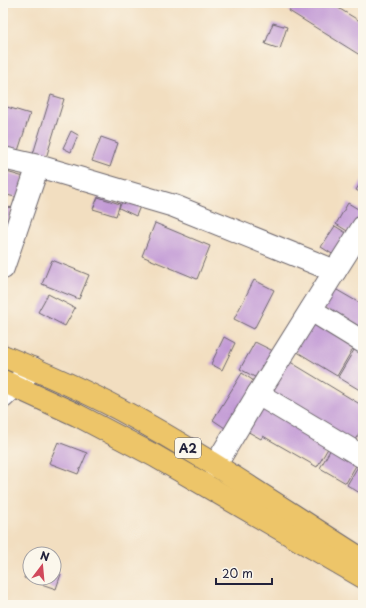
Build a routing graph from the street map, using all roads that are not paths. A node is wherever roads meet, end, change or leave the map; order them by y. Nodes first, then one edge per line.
1 (3, 158) edge
2 (38, 166) junction
3 (363, 227) edge
4 (3, 268) edge
5 (335, 271) junction
6 (310, 310) junction
7 (363, 342) edge
8 (3, 356) edge
9 (33, 368) junction
10 (7, 388) edge
11 (258, 394) junction
12 (363, 457) edge
13 (216, 466) junction
14 (363, 560) edge
15 (363, 577) edge

1 - 2 street
2 - 4 street
2 - 5 street
3 - 5 street
5 - 6 street
6 - 7 street
6 - 11 street
8 - 9 highway, A2
9 - 10 street
9 - 13 highway, A2
10 - 15 highway, A2
11 - 12 street
11 - 13 street
13 - 14 highway, A2

